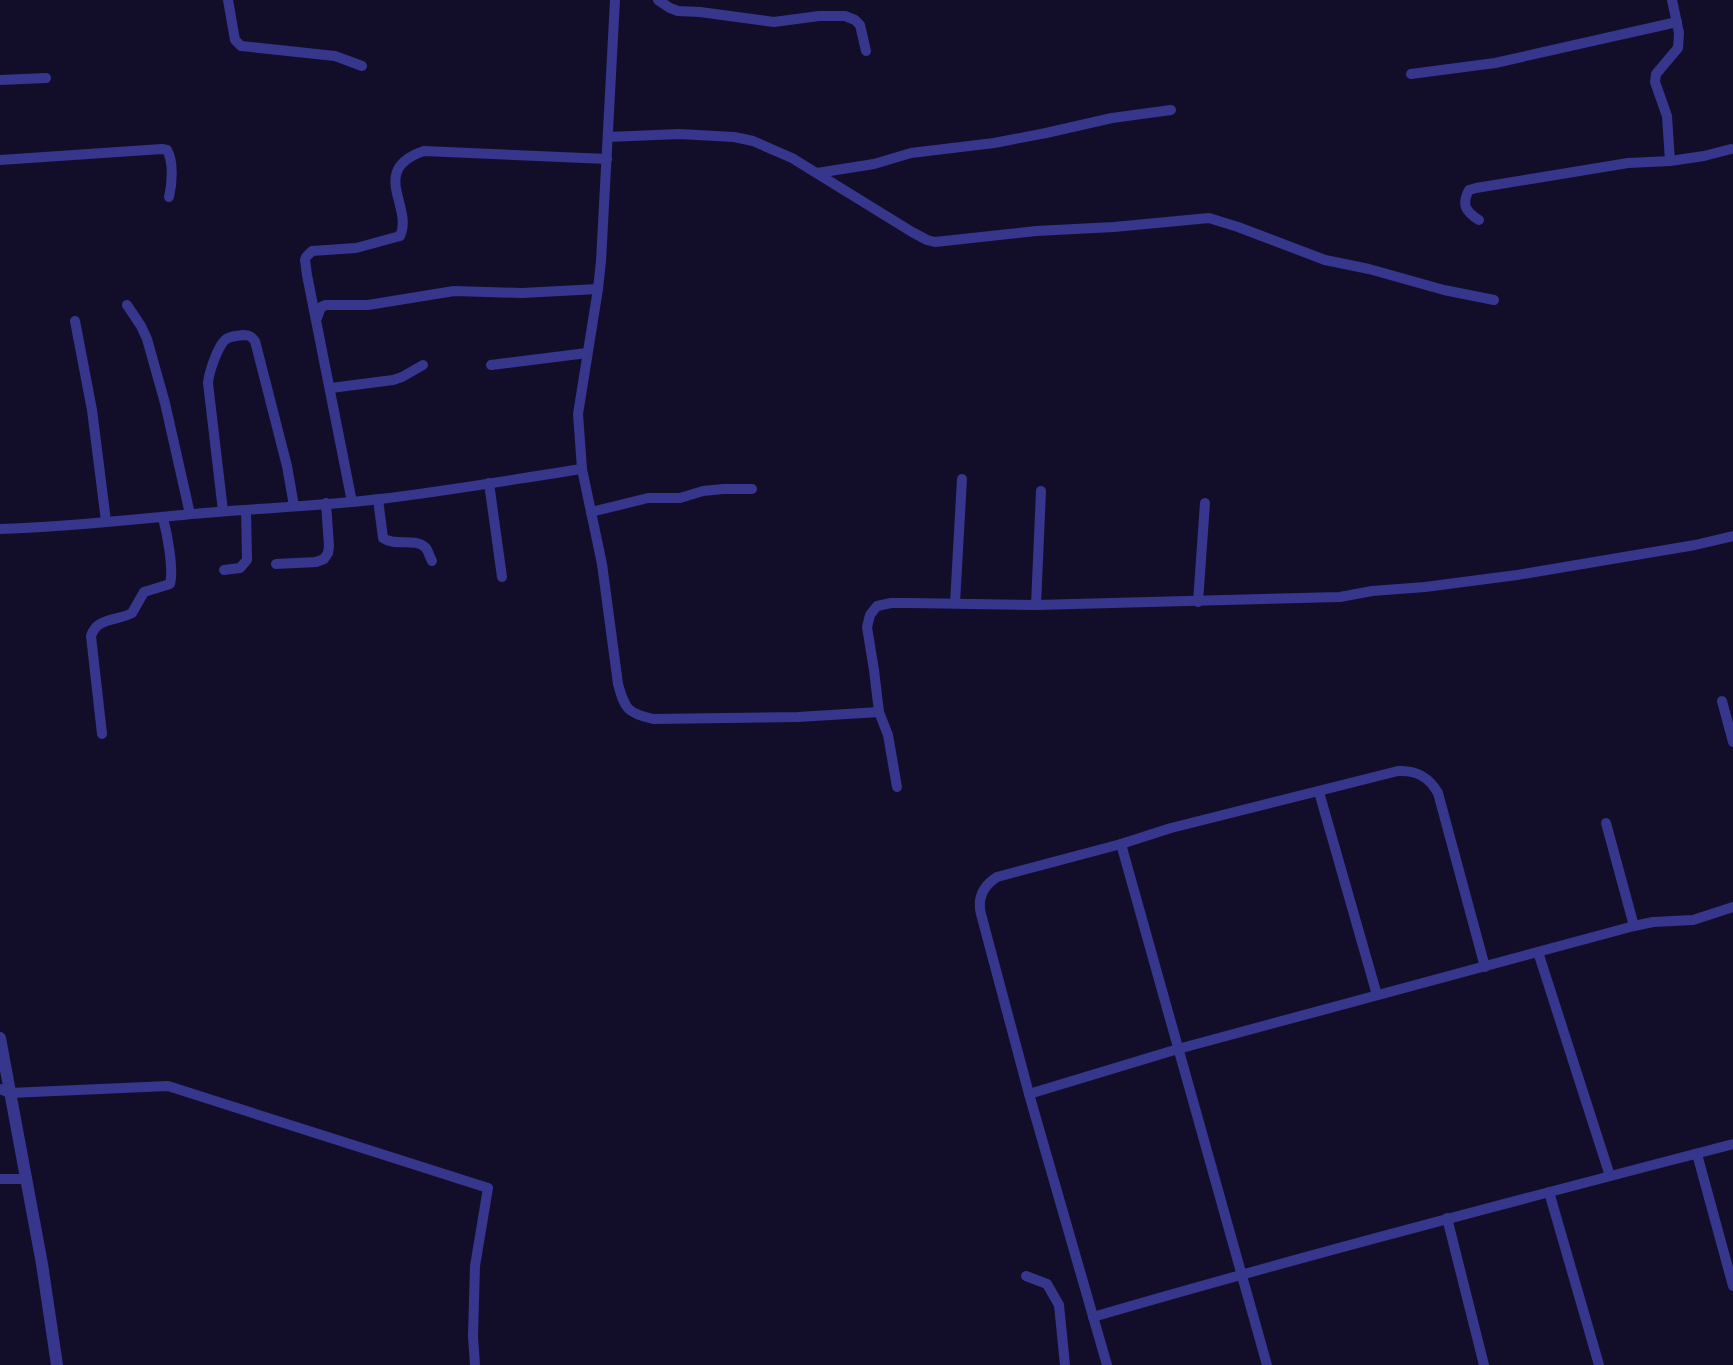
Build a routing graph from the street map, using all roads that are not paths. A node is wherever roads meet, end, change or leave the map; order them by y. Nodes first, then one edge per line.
1 (228, 0) edge
2 (615, 0) edge
3 (658, 0) edge
4 (1672, 0) edge
5 (1677, 22) junction
6 (866, 51) dead end
7 (362, 66) dead end
8 (1411, 74) dead end
9 (46, 78) dead end
10 (0, 80) edge
11 (1171, 110) dead end
12 (608, 137) junction
13 (1731, 149) dead end
14 (607, 159) junction
15 (0, 160) edge
16 (1670, 161) junction
17 (817, 173) junction
18 (169, 197) dead end
19 (1479, 220) dead end
20 (598, 289) junction
21 (1494, 300) dead end
22 (127, 305) dead end
23 (317, 318) junction
24 (75, 321) dead end
25 (588, 353) junction
26 (423, 365) dead end
27 (491, 365) dead end
28 (330, 388) junction
29 (582, 469) junction
30 (962, 479) dead end
31 (489, 483) junction
32 (752, 489) dead end
33 (1041, 491) dead end
34 (378, 499) junction
35 (352, 502) junction
36 (326, 503) junction
37 (1205, 503) dead end
38 (294, 506) junction
39 (246, 510) junction
40 (223, 511) junction
41 (591, 512) junction
42 (190, 514) junction
43 (163, 518) junction
44 (106, 521) junction
45 (0, 529) edge
46 (1733, 536) edge
47 (432, 561) dead end
48 (276, 564) dead end
49 (224, 570) dead end
50 (502, 577) dead end
51 (1198, 602) junction
52 (955, 603) junction
53 (1036, 605) junction
54 (1722, 701) dead end
55 (879, 712) junction
56 (102, 734) dead end
57 (1733, 742) edge
58 (897, 788) dead end
59 (1319, 792) junction
60 (1606, 823) dead end
61 (1121, 844) junction
62 (1733, 907) edge
63 (1634, 926) junction
64 (1538, 952) junction
65 (1485, 967) junction
66 (1377, 995) junction
67 (0, 1038) edge
68 (1178, 1049) junction
69 (5, 1091) edge
70 (1029, 1094) junction
71 (1733, 1144) edge
72 (1696, 1154) junction
73 (0, 1172) edge
74 (26, 1175) junction
75 (1610, 1176) junction
76 (0, 1179) edge
77 (1550, 1192) junction
78 (1447, 1218) junction
79 (1240, 1274) junction
80 (1026, 1276) dead end
81 (1733, 1286) edge
82 (1093, 1317) junction
83 (57, 1365) edge
84 (475, 1365) edge
85 (1065, 1365) edge
86 (1107, 1365) edge
87 (1267, 1365) edge
88 (1484, 1365) edge
89 (1599, 1365) edge

1 - 7 street
2 - 12 street
3 - 6 street
4 - 5 street
5 - 8 street
5 - 16 street
9 - 10 street
11 - 17 street
12 - 14 street
12 - 17 street
13 - 16 street
14 - 20 street
14 - 23 street
15 - 18 street
16 - 19 street
17 - 21 street
20 - 23 street
20 - 25 street
22 - 42 street
23 - 28 street
24 - 44 street
25 - 27 street
25 - 29 street
26 - 28 street
28 - 35 street
29 - 31 street
29 - 41 street
30 - 52 street
31 - 34 street
31 - 50 street
32 - 41 street
33 - 53 street
34 - 35 street
34 - 47 street
35 - 36 street
36 - 38 street
36 - 48 street
37 - 51 street
38 - 39 street
38 - 40 street
39 - 40 street
39 - 49 street
40 - 42 street
41 - 55 street
42 - 43 street
43 - 44 street
43 - 56 street
44 - 45 street
46 - 51 street
51 - 53 street
52 - 53 street
52 - 55 street
54 - 57 street
55 - 58 street
59 - 61 street
59 - 65 street
59 - 66 street
60 - 63 street
61 - 68 street
61 - 70 street
62 - 63 street
63 - 64 street
64 - 65 street
64 - 75 street
65 - 66 street
66 - 68 street
67 - 69 street
68 - 70 street
68 - 79 street
69 - 74 street
69 - 84 street
70 - 82 street
71 - 72 street
72 - 75 street
72 - 81 street
73 - 74 street
74 - 76 street
74 - 83 street
75 - 77 street
77 - 78 street
77 - 89 street
78 - 79 street
78 - 88 street
79 - 82 street
79 - 87 street
80 - 85 street
82 - 86 street

